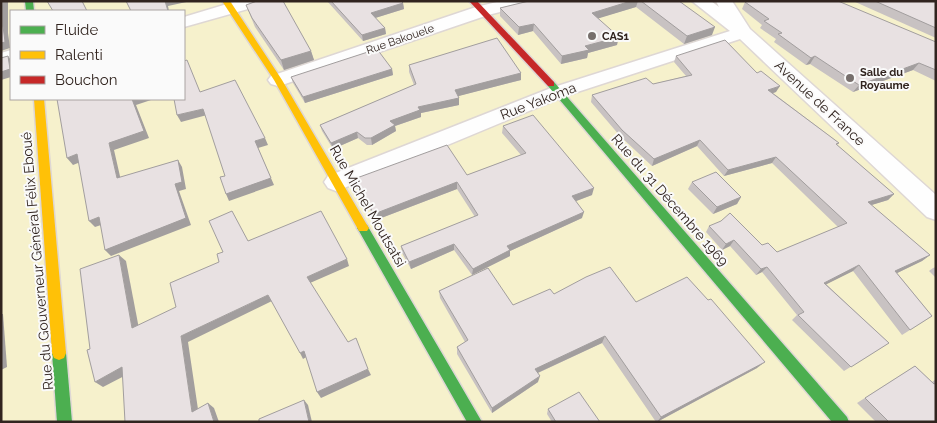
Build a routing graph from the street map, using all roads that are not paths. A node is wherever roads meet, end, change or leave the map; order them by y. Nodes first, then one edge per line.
1 (256, 1) edge
2 (522, 1) edge
3 (700, 1) edge
4 (724, 1) edge
5 (228, 5) edge
6 (478, 6) edge
7 (185, 22) edge
8 (743, 32) junction
9 (278, 80) junction
10 (558, 92) junction
11 (39, 100) edge
12 (336, 182) junction
13 (936, 210) edge
14 (65, 422) edge
15 (475, 422) edge
16 (842, 422) edge

1 - 5 street
2 - 6 street, Rue Bakouele
3 - 8 street, Avenue de France
4 - 8 street
5 - 7 street
5 - 9 street, Rue Michel Moutsatsi
6 - 9 street, Rue Bakouele
6 - 10 street, Rue du 31 Décembre 1969
8 - 10 street, Rue Yakoma
8 - 13 street, Avenue de France
9 - 12 street, Rue Michel Moutsatsi
10 - 12 street, Rue Yakoma
10 - 16 street, Rue du 31 Décembre 1969
11 - 14 street, Rue du Gouverneur Général Félix Eboué
12 - 15 street, Rue Michel Moutsatsi

